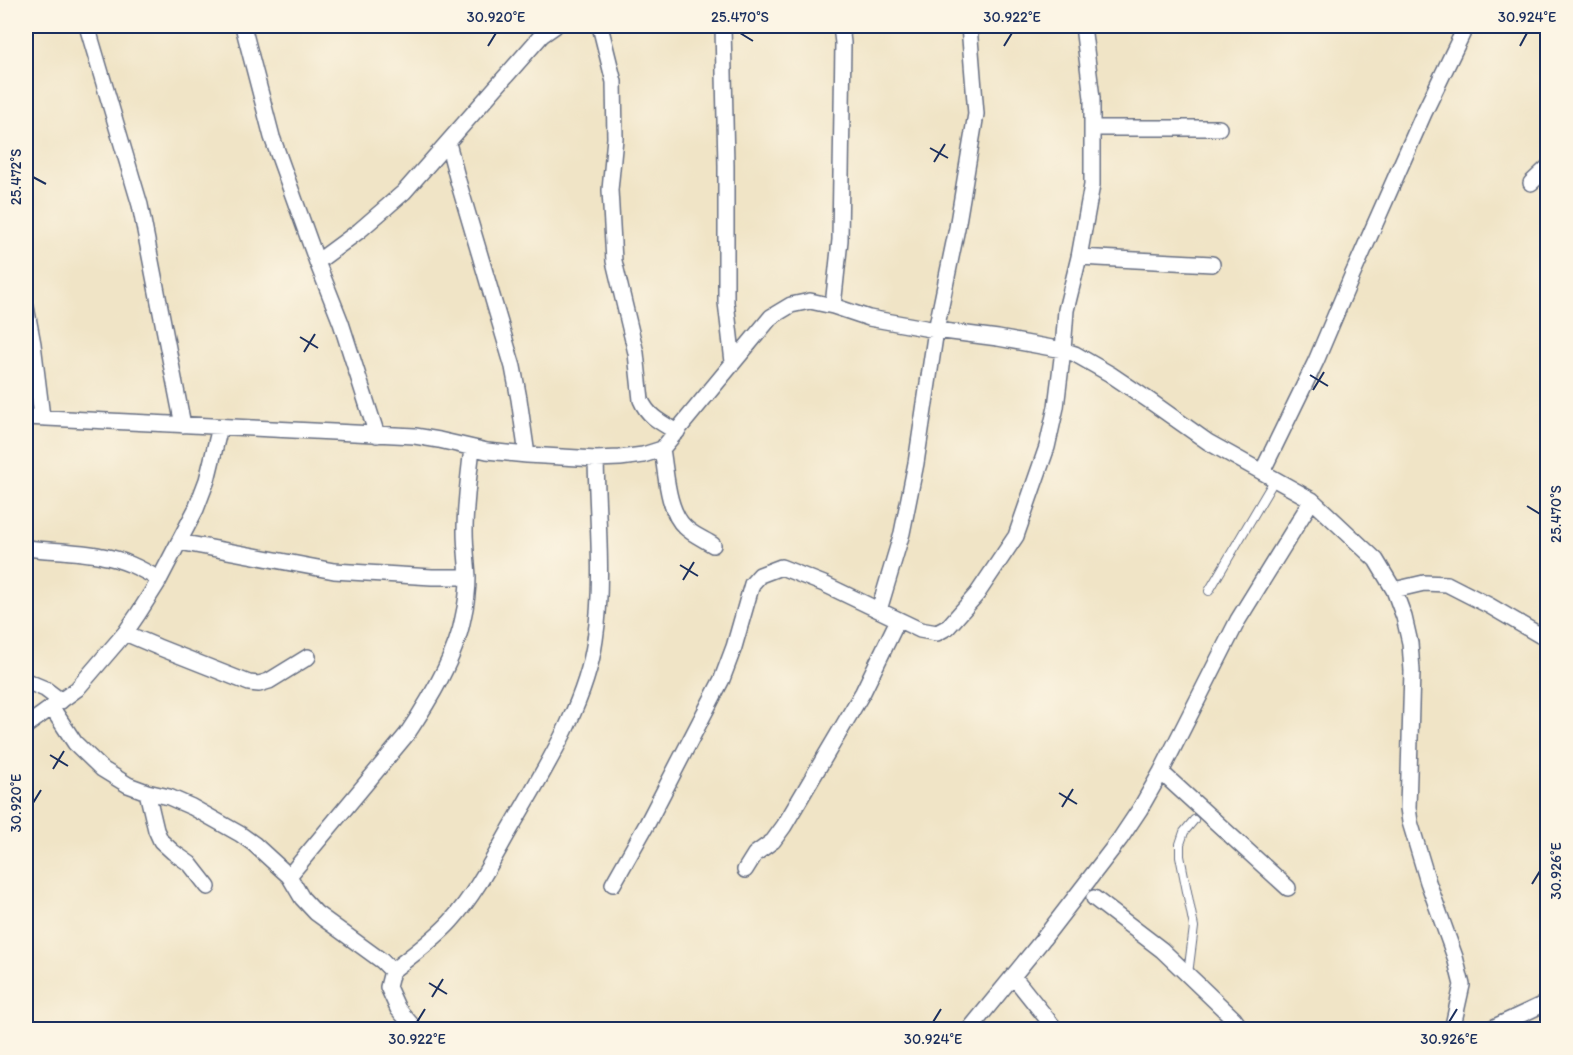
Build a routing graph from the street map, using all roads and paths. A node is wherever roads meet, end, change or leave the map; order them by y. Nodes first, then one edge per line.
1 (87, 26) edge
2 (243, 26) edge
3 (555, 26) edge
4 (600, 26) edge
5 (723, 26) edge
6 (842, 26) edge
7 (969, 26) edge
8 (1083, 26) edge
9 (1466, 26) edge
10 (1092, 128) junction
11 (1219, 128) dead end
12 (448, 143) junction
13 (1548, 167) edge
14 (1531, 183) dead end
15 (1079, 257) junction
16 (317, 262) junction
17 (1212, 264) dead end
18 (833, 306) junction
19 (26, 307) edge
20 (936, 330) junction
21 (1063, 350) junction
22 (733, 362) junction
23 (26, 417) edge
24 (42, 417) junction
25 (183, 425) junction
26 (220, 427) junction
27 (677, 432) junction
28 (377, 435) junction
29 (472, 448) junction
30 (662, 449) junction
31 (527, 455) junction
32 (596, 459) junction
33 (1268, 476) junction
34 (1312, 500) junction
35 (179, 542) junction
36 (713, 544) dead end
37 (26, 548) edge
38 (468, 577) junction
39 (159, 579) junction
40 (1394, 590) junction
41 (1209, 591) dead end
42 (879, 610) junction
43 (898, 620) junction
44 (125, 633) junction
45 (1548, 640) edge
46 (308, 657) dead end
47 (26, 681) edge
48 (56, 704) junction
49 (26, 726) edge
50 (1161, 772) junction
51 (147, 792) junction
52 (1194, 820) dead end
53 (745, 870) dead end
54 (289, 876) junction
55 (613, 884) dead end
56 (208, 887) dead end
57 (1288, 888) dead end
58 (1094, 898) dead end
59 (392, 971) junction
60 (1188, 974) junction
61 (1013, 976) junction
62 (1548, 1002) edge
63 (416, 1029) edge
64 (969, 1029) edge
65 (1056, 1029) edge
66 (1242, 1029) edge
67 (1452, 1029) edge
68 (1488, 1029) edge

1 - 25 street
2 - 16 street
3 - 12 street
4 - 27 street
5 - 22 street
6 - 18 street
7 - 20 street
8 - 10 street
9 - 33 street
10 - 11 street
10 - 15 street
12 - 16 street
12 - 31 street
13 - 14 street
15 - 17 street
15 - 21 street
16 - 28 street
18 - 20 street
18 - 22 street
19 - 24 street
20 - 21 street
20 - 42 street
21 - 33 street
21 - 43 street
22 - 27 street
23 - 24 street
24 - 25 street
25 - 26 street
26 - 28 street
26 - 35 street
27 - 30 street
28 - 29 street
29 - 31 street
29 - 38 street
30 - 32 street
30 - 36 street
31 - 32 street
32 - 59 street
33 - 34 street
33 - 41 lane
34 - 40 street
34 - 50 street
35 - 38 street
35 - 39 street
37 - 39 street
38 - 54 street
39 - 44 street
40 - 45 street
40 - 67 street
42 - 43 street
42 - 55 street
43 - 53 street
44 - 46 street
44 - 48 street
47 - 48 street
48 - 49 street
48 - 51 street
50 - 57 street
50 - 61 street
51 - 54 street
51 - 56 street
52 - 60 lane
54 - 59 street
58 - 60 street
59 - 63 street
60 - 66 street
61 - 64 street
61 - 65 street
62 - 68 street

